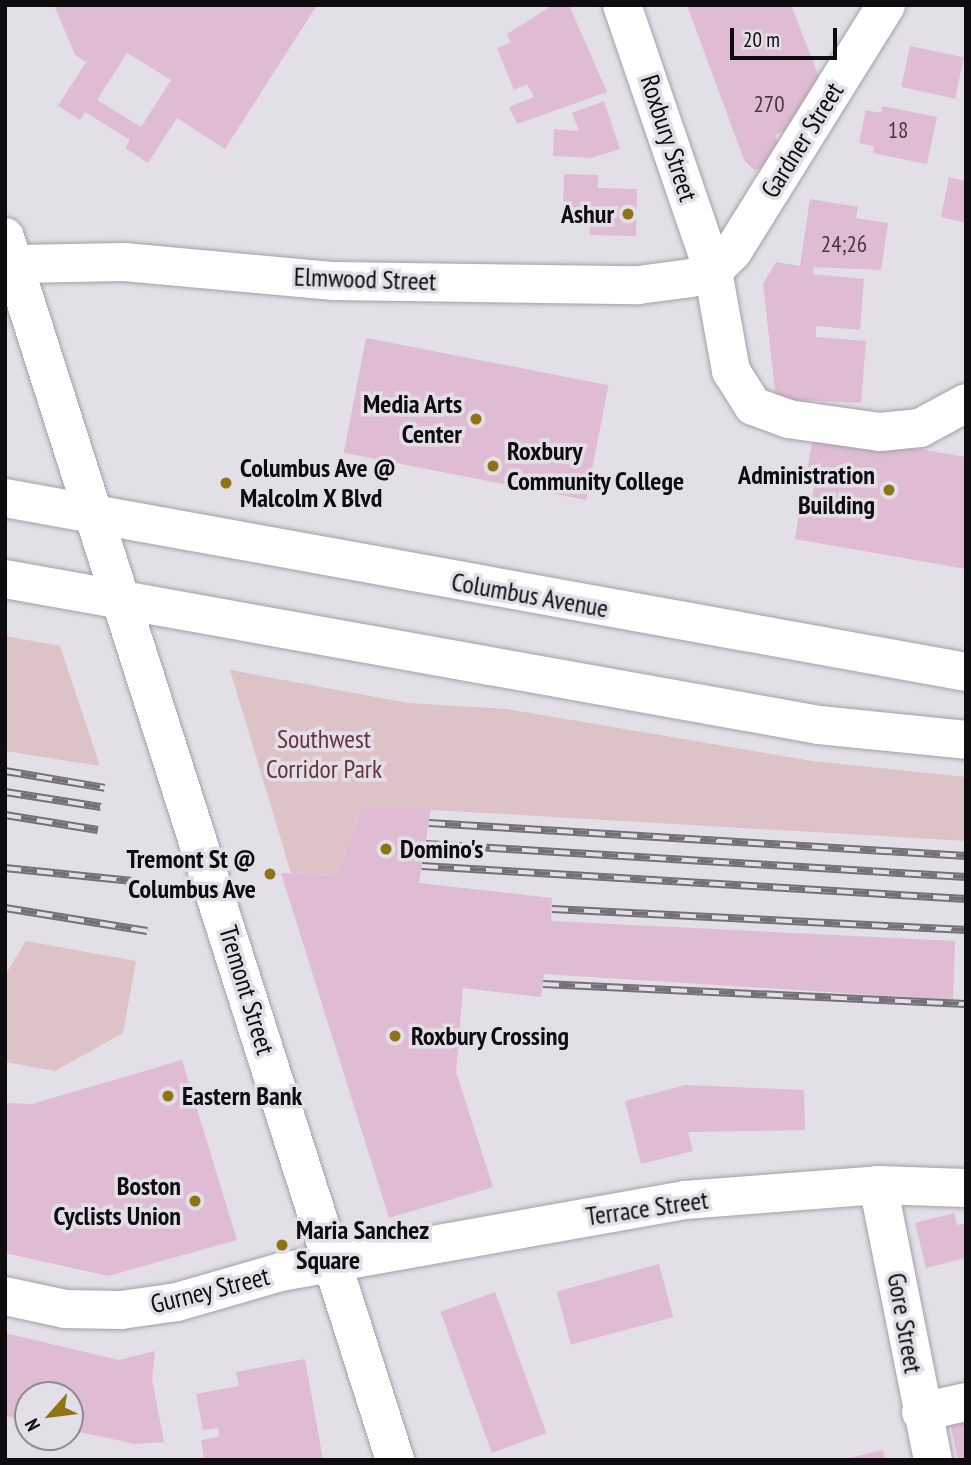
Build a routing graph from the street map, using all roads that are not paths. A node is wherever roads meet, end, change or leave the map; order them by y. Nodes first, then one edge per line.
1 (622, 5) edge
2 (886, 5) edge
3 (11, 250) edge
4 (713, 271) junction
5 (5, 328) edge
6 (966, 403) edge
7 (5, 498) edge
8 (94, 514) junction
9 (5, 579) edge
10 (122, 601) junction
11 (966, 672) edge
12 (966, 740) edge
13 (878, 1185) junction
14 (966, 1188) edge
15 (331, 1263) junction
16 (5, 1296) edge
17 (966, 1402) edge
18 (921, 1412) junction
19 (395, 1460) edge
20 (933, 1460) edge

1 - 4 main road, Roxbury Street
2 - 4 main road, Gardner Street
3 - 4 main road, Elmwood Street
3 - 5 main road
3 - 8 main road, Tremont Street
4 - 6 main road, Roxbury Street
7 - 8 main road
8 - 10 main road, Tremont Street
8 - 11 main road, Columbus Avenue
9 - 10 main road
10 - 12 main road
10 - 15 main road, Tremont Street
13 - 14 main road, Terrace Street
13 - 15 main road, Terrace Street
13 - 18 main road, Gore Street
15 - 16 main road, Gurney Street
15 - 19 main road, Tremont Street
17 - 18 main road
18 - 20 main road, Gore Street

